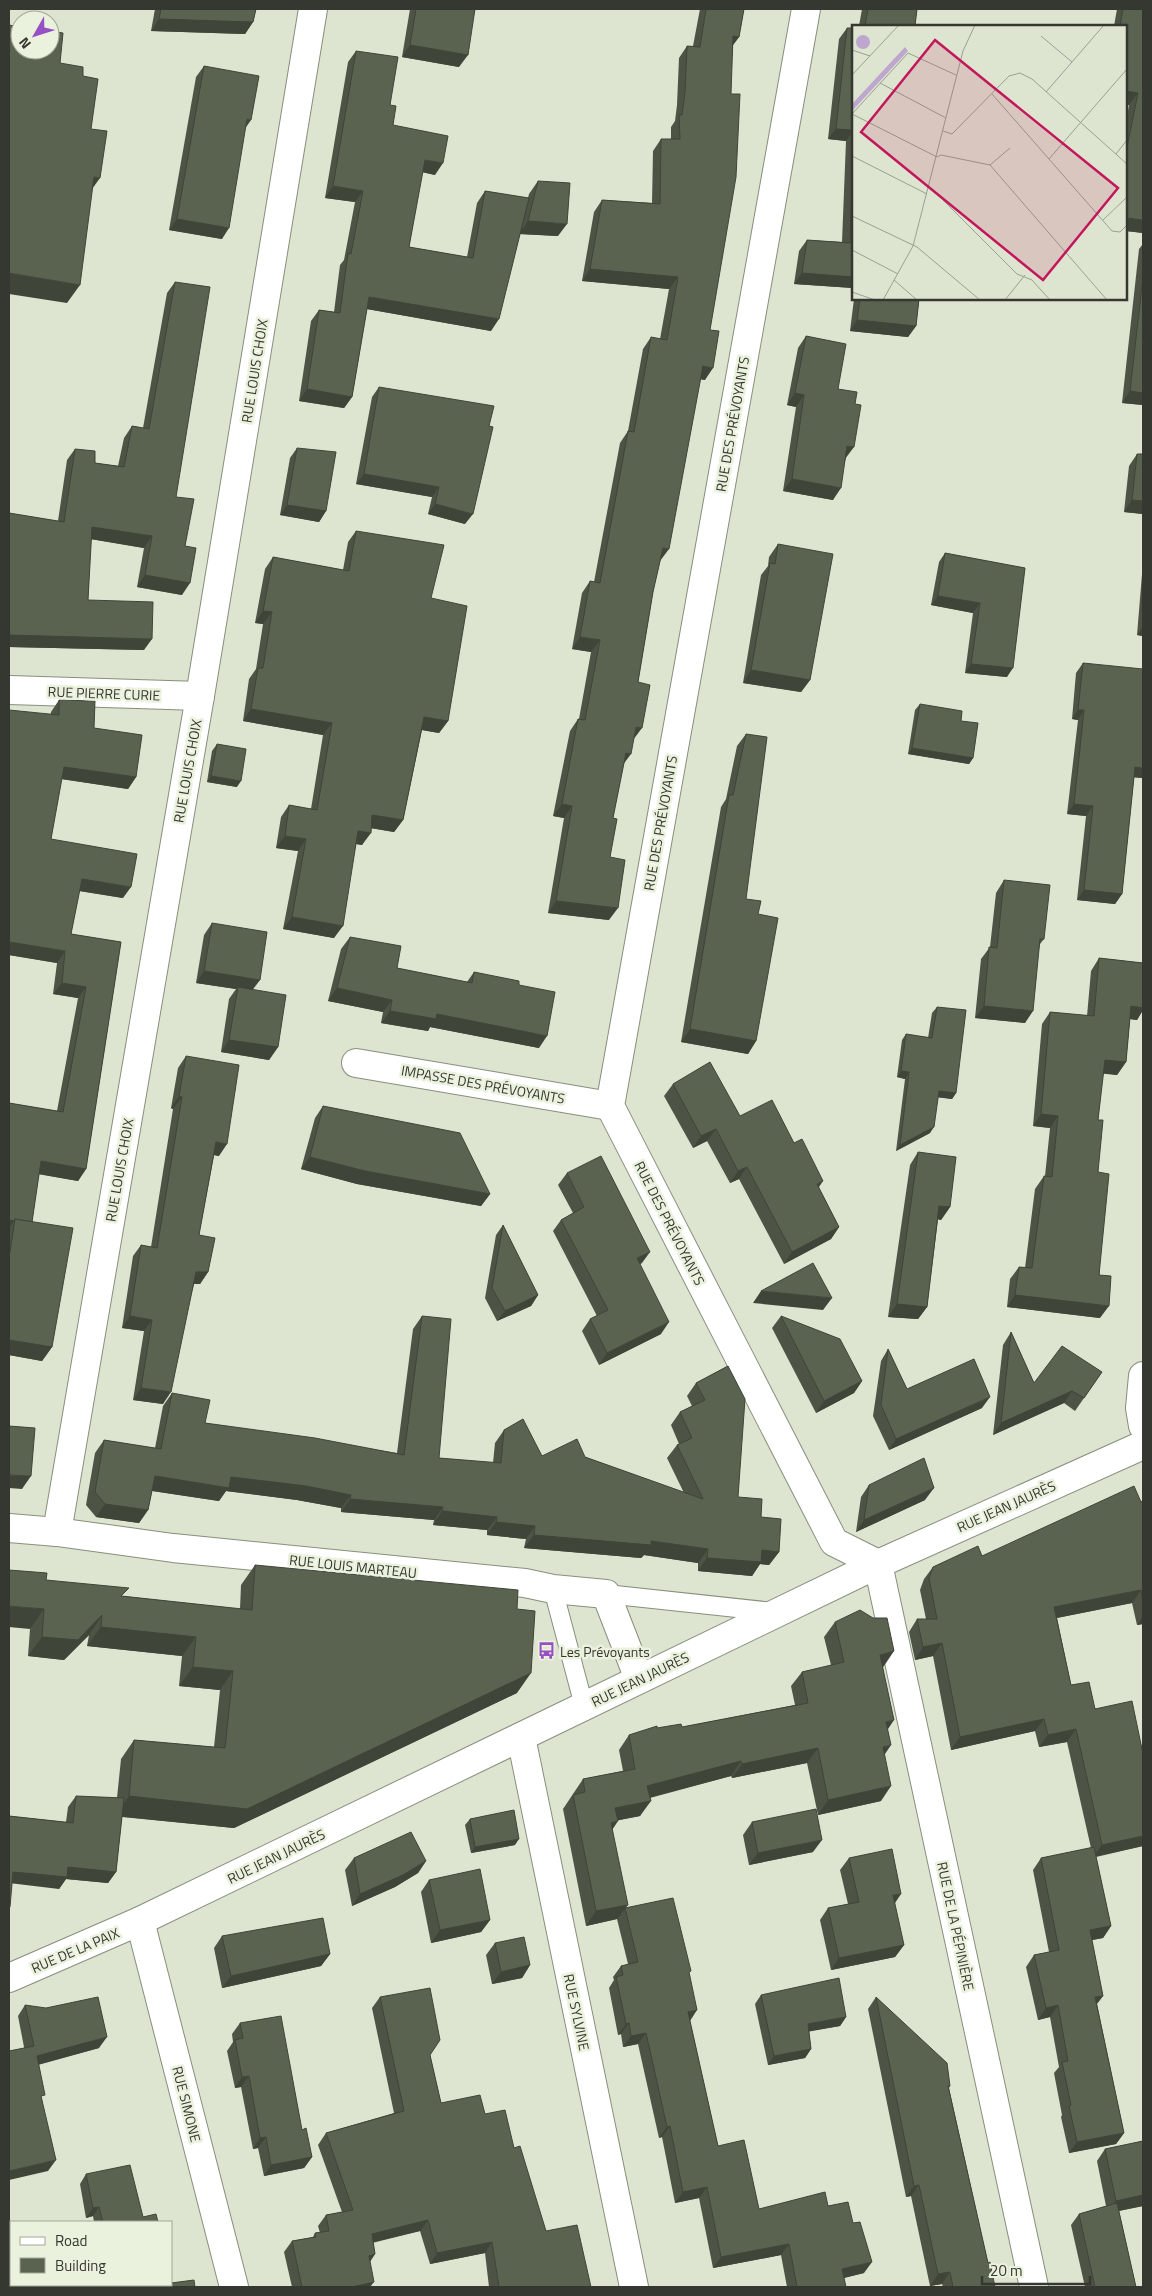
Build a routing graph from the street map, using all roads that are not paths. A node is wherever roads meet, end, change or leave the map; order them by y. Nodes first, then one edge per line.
1 (313, 9) edge
2 (806, 9) edge
3 (9, 690) edge
4 (200, 696) junction
5 (356, 1063) dead end
6 (610, 1106) junction
7 (1143, 1376) edge
8 (1143, 1426) edge
9 (1143, 1445) edge
10 (9, 1528) edge
11 (57, 1532) junction
12 (878, 1564) junction
13 (553, 1589) junction
14 (606, 1594) junction
15 (775, 1612) junction
16 (639, 1679) junction
17 (584, 1706) junction
18 (521, 1737) junction
19 (140, 1921) junction
20 (9, 1978) edge
21 (234, 2287) edge
22 (634, 2287) edge
23 (1034, 2287) edge

1 - 4 street, RUE LOUIS CHOIX
2 - 6 street, RUE DES PRÉVOYANTS
3 - 4 street, RUE PIERRE CURIE
4 - 11 street, RUE LOUIS CHOIX
5 - 6 street, IMPASSE DES PRÉVOYANTS
6 - 12 street, RUE DES PRÉVOYANTS
7 - 8 street
9 - 12 street, RUE JEAN JAURÈS
10 - 11 street, RUE LOUIS MARTEAU
11 - 13 street, RUE LOUIS MARTEAU
12 - 15 street, RUE JEAN JAURÈS
12 - 23 street, RUE DE LA PÉPINIÈRE
13 - 14 street, RUE LOUIS MARTEAU
13 - 17 lane
14 - 15 lane
14 - 16 street
15 - 16 street, RUE JEAN JAURÈS
16 - 17 street, RUE JEAN JAURÈS
17 - 18 street, RUE JEAN JAURÈS
18 - 19 street, RUE JEAN JAURÈS
18 - 22 street, RUE SYLVINE
19 - 20 street, RUE DE LA PAIX
19 - 21 street, RUE SIMONE

